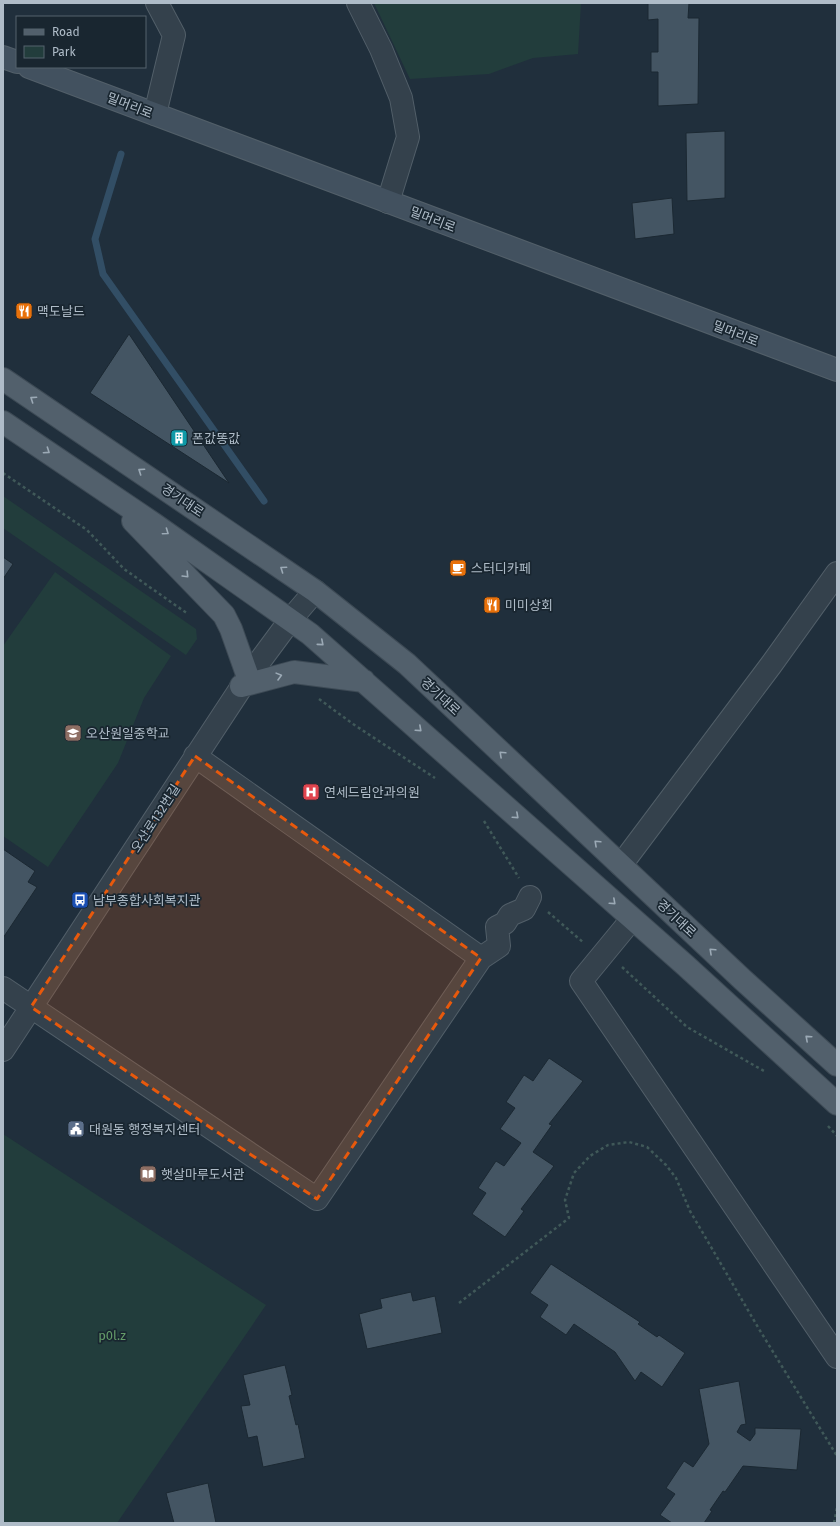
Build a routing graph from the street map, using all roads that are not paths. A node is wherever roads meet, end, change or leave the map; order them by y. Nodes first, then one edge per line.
1 (157, 3) edge
2 (358, 3) edge
3 (3, 57) edge
4 (16, 62) edge
5 (32, 68) edge
6 (154, 114) junction
7 (388, 202) junction
8 (837, 370) edge
9 (3, 379) edge
10 (3, 422) edge
11 (100, 487) junction
12 (837, 573) edge
13 (315, 591) junction
14 (291, 619) junction
15 (364, 681) junction
16 (245, 682) junction
17 (195, 756) junction
18 (621, 865) junction
19 (530, 897) road end
20 (632, 919) junction
21 (481, 958) junction
22 (3, 988) edge
23 (31, 1007) junction
24 (3, 1050) edge
25 (837, 1064) edge
26 (837, 1104) edge
27 (837, 1357) edge

1 - 6 street
2 - 7 street
3 - 4 main road
5 - 6 main road, 밀머리로
6 - 7 main road, 밀머리로
7 - 8 main road, 밀머리로
13 -> 9 main road, 경기대로
10 -> 11 main road
11 -> 14 main road
11 -> 16 main road
12 - 18 street
13 - 14 street, 오산로132번길
18 -> 13 main road, 경기대로
14 -> 15 main road
14 - 16 street, 오산로132번길
16 -> 15 main road
15 -> 20 main road
16 - 17 street, 오산로132번길
17 - 21 street
17 - 23 street, 오산로132번길
25 -> 18 main road, 경기대로
19 - 21 street
20 - 26 main road
20 - 27 street
21 - 23 street
22 - 23 street
23 - 24 street, 오산로132번길

